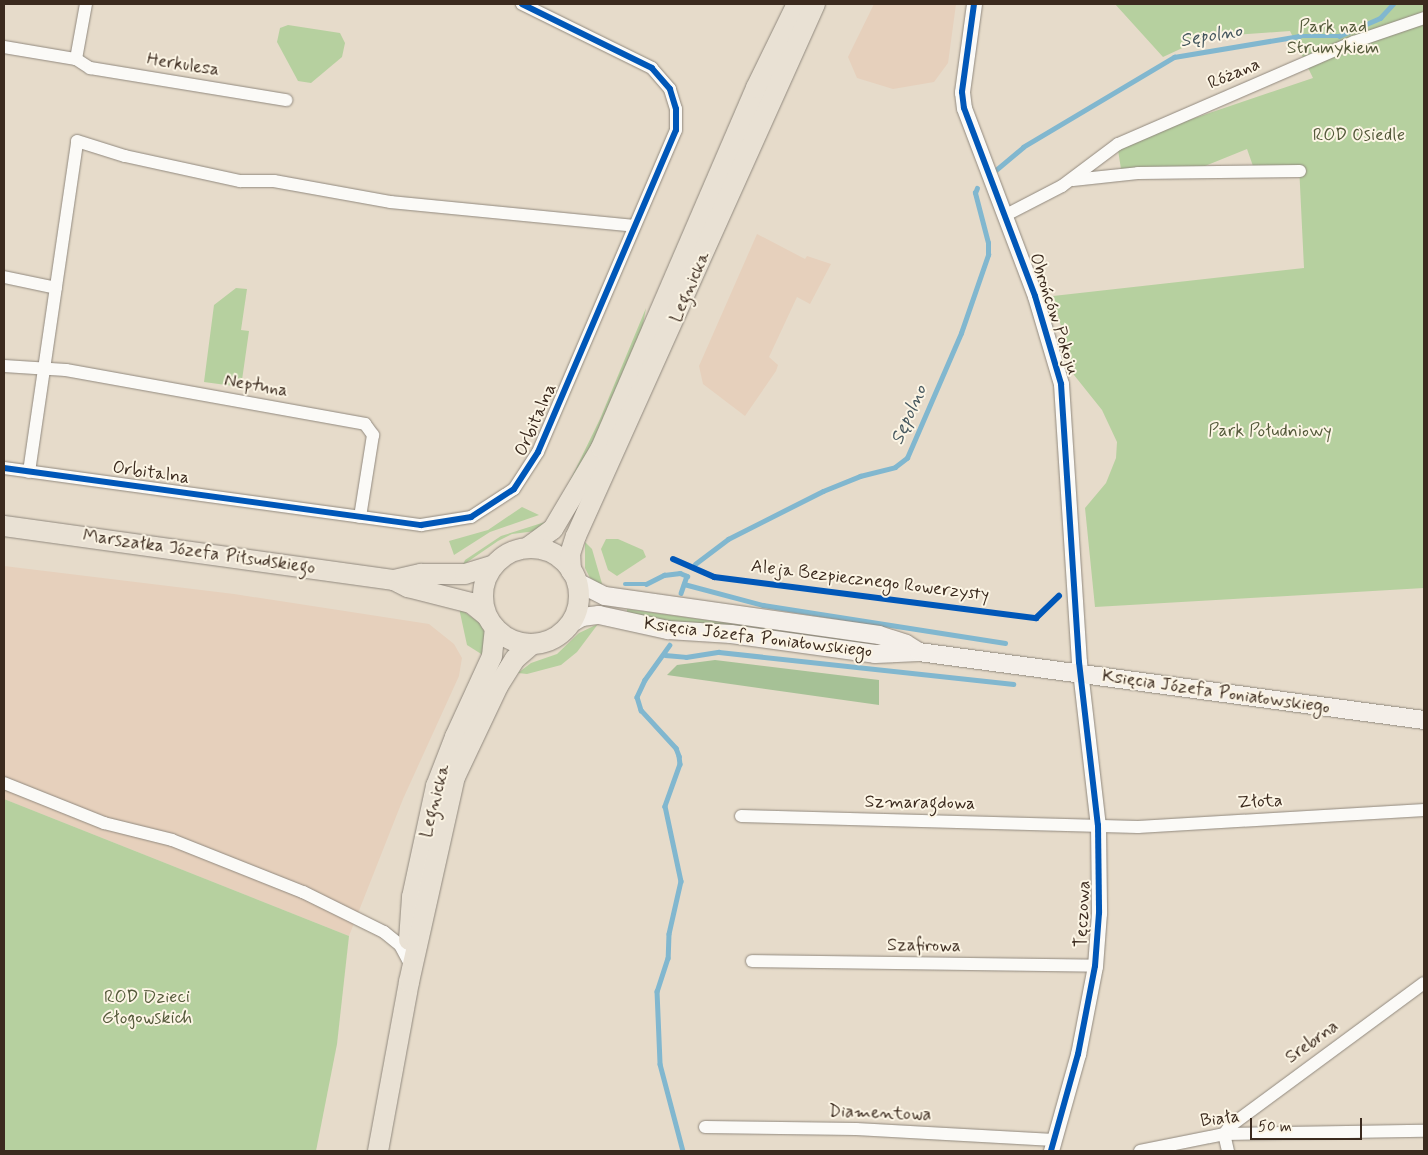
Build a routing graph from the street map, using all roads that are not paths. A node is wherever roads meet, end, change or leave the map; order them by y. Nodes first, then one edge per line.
1 (86, 4) edge
2 (522, 4) edge
3 (797, 4) edge
4 (815, 4) edge
5 (974, 4) edge
6 (1424, 18) edge
7 (4, 47) edge
8 (76, 59) junction
9 (286, 100) dead end
10 (1300, 170) dead end
11 (1068, 182) junction
12 (1004, 216) junction
13 (634, 226) junction
14 (4, 277) edge
15 (56, 288) junction
16 (4, 366) edge
17 (45, 370) junction
18 (4, 468) edge
19 (29, 472) junction
20 (360, 518) junction
21 (4, 526) edge
22 (527, 548) junction
23 (494, 565) junction
24 (574, 576) junction
25 (394, 580) junction
26 (491, 621) junction
27 (570, 624) junction
28 (532, 644) junction
29 (919, 652) junction
30 (1081, 674) junction
31 (1424, 720) edge
32 (4, 783) edge
33 (1424, 810) edge
34 (740, 816) dead end
35 (1098, 825) junction
36 (428, 900) junction
37 (410, 922) junction
38 (384, 932) junction
39 (408, 960) junction
40 (752, 961) dead end
41 (1094, 966) junction
42 (409, 982) junction
43 (1424, 983) edge
44 (705, 1127) dead end
45 (1424, 1131) edge
46 (1224, 1134) junction
47 (1052, 1146) edge
48 (378, 1151) edge
49 (1140, 1151) edge
50 (1228, 1151) edge

1 - 8 street
2 - 13 street, Orbitalna
3 - 22 main road, Legnicka
4 - 24 main road, Legnicka
5 - 12 street, Obrońców Pokoju
6 - 11 street, Różana
7 - 8 street, Herkulesa
8 - 9 street, Herkulesa
10 - 11 street, Różana
11 - 12 street, Różana
12 - 30 street, Obrońców Pokoju
13 - 15 street
13 - 20 street, Orbitalna
14 - 15 street
15 - 17 street
16 - 17 street, Neptuna
17 - 19 street
17 - 20 street, Neptuna
18 - 19 street, Orbitalna
19 - 20 street, Orbitalna
21 - 25 main road, Marszałka Józefa Piłsudskiego
22 - 23 main road
22 - 24 main road
23 - 25 main road, Marszałka Józefa Piłsudskiego
23 - 26 main road
24 - 27 main road
24 - 29 main road, Księcia Józefa Poniatowskiego
25 - 26 main road, Marszałka Józefa Piłsudskiego
26 - 28 main road
26 - 37 main road, Legnicka
27 - 28 main road
27 - 29 main road, Księcia Józefa Poniatowskiego
28 - 36 main road, Legnicka
29 - 30 main road, Księcia Józefa Poniatowskiego
30 - 31 main road, Księcia Józefa Poniatowskiego
30 - 35 street, Tęczowa
32 - 38 street
33 - 35 street, Złota
34 - 35 street, Szmaragdowa
35 - 41 street, Tęczowa
36 - 37 street
36 - 42 main road, Legnicka
37 - 38 street
37 - 39 main road, Legnicka
38 - 39 street
39 - 42 main road, Legnicka
40 - 41 street, Szafirowa
41 - 47 street, Tęczowa
42 - 48 main road, Legnicka
43 - 46 street, Srebrna
44 - 47 street, Diamentowa
45 - 46 street, Biała
46 - 49 street, Biała
46 - 50 street

